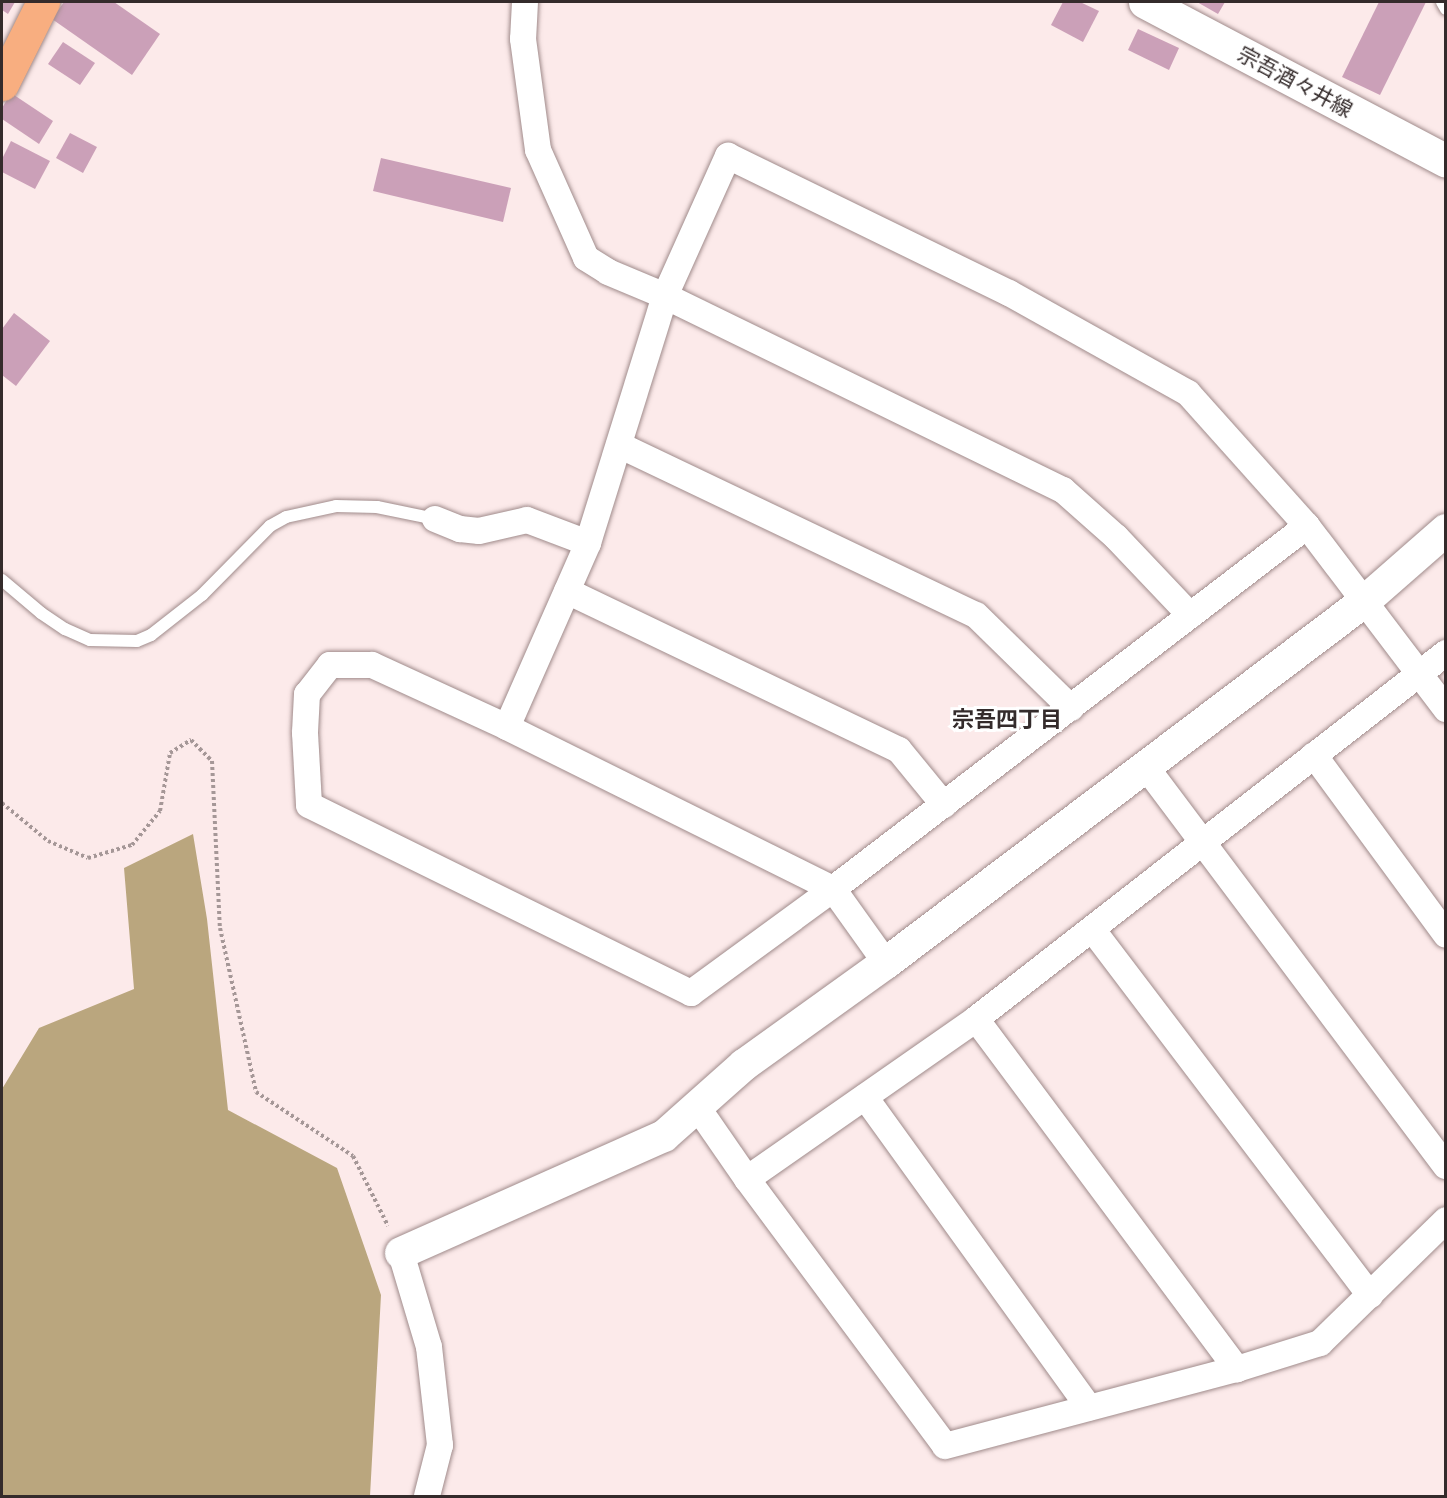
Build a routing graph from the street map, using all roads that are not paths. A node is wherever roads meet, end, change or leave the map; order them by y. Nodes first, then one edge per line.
1 (44, 2) edge
2 (525, 2) edge
3 (1442, 2) edge
4 (1153, 3) edge
5 (1446, 9) edge
6 (2, 84) edge
7 (1446, 161) edge
8 (665, 296) junction
9 (619, 445) junction
10 (435, 519) joint
11 (1307, 526) junction
12 (1446, 530) edge
13 (588, 543) junction
14 (2, 580) edge
15 (567, 591) junction
16 (1365, 601) junction
17 (1190, 615) junction
18 (1446, 653) edge
19 (1419, 674) junction
20 (1071, 708) junction
21 (1446, 708) edge
22 (507, 727) junction
23 (1314, 756) junction
24 (1146, 767) junction
25 (944, 805) junction
26 (1203, 843) junction
27 (833, 889) junction
28 (1092, 929) junction
29 (1446, 935) edge
30 (886, 963) junction
31 (976, 1019) junction
32 (865, 1096) junction
33 (698, 1108) junction
34 (1446, 1166) edge
35 (747, 1179) junction
36 (1446, 1220) edge
37 (401, 1252) joint
38 (1370, 1294) junction
39 (1238, 1369) junction
40 (1089, 1408) junction
41 (427, 1497) edge

1 - 6 highway
2 - 8 street
3 - 5 lane
4 - 7 main road, 宗吾酒々井線
8 - 9 street
8 - 11 street
8 - 17 street
9 - 13 street
9 - 20 street
10 - 13 street
10 - 14 lane
11 - 16 street
11 - 17 street
12 - 16 street
13 - 15 street
15 - 22 street
15 - 25 street
16 - 19 street
16 - 24 street
17 - 20 street
18 - 19 street
19 - 21 street
19 - 23 street
20 - 25 street
22 - 27 street
22 - 27 street
23 - 26 street
23 - 29 street
24 - 26 street
24 - 30 street
25 - 27 street
26 - 28 street
26 - 34 street
27 - 30 street
28 - 31 street
28 - 38 street
30 - 33 street
31 - 32 street
31 - 39 street
32 - 35 street
32 - 40 street
33 - 35 street
33 - 37 street
35 - 40 street
36 - 38 street
37 - 41 street
38 - 39 street
39 - 40 street

